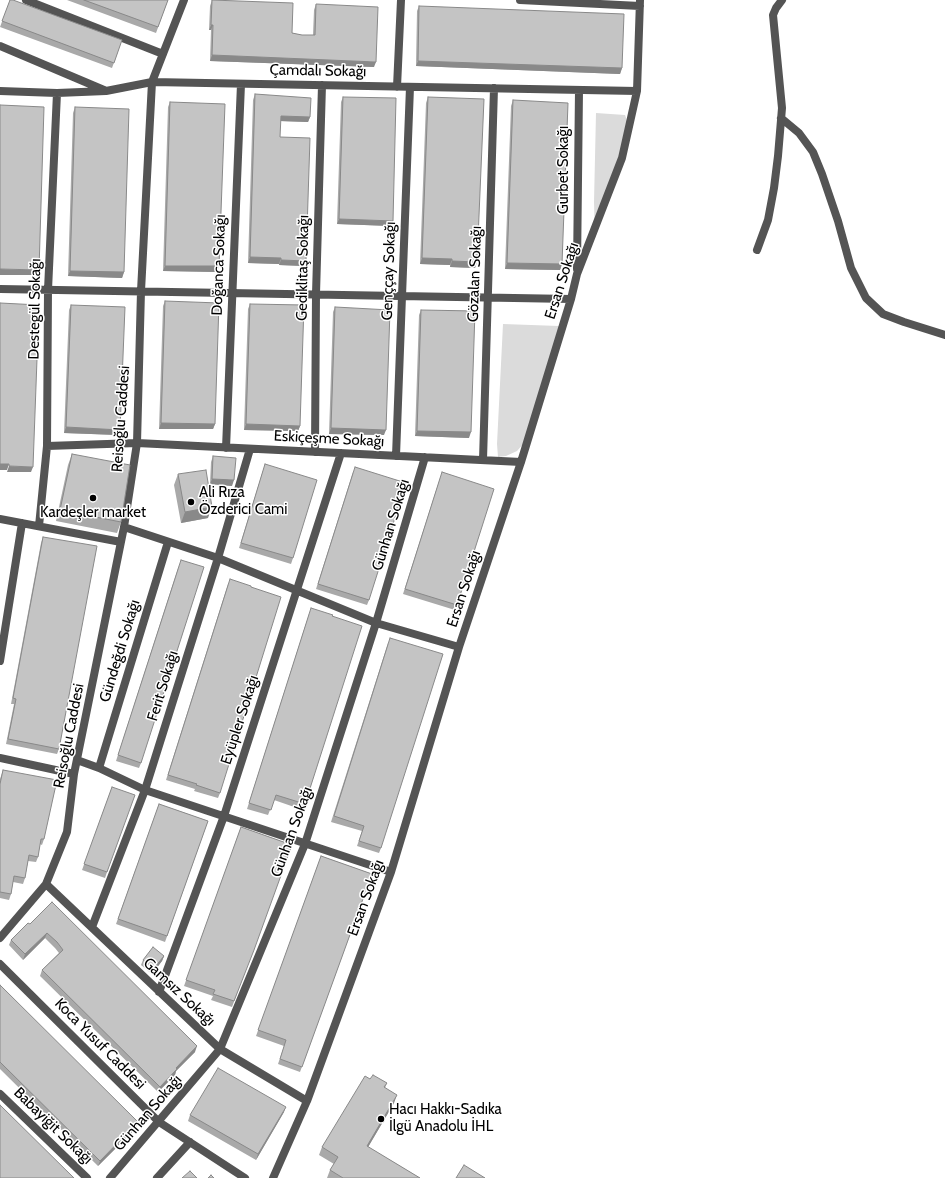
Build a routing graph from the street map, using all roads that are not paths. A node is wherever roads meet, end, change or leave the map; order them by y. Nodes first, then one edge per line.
1 (26, 0) edge
2 (184, 0) edge
3 (401, 0) edge
4 (520, 0) edge
5 (782, 0) edge
6 (640, 3) edge
7 (0, 46) edge
8 (163, 54) junction
9 (152, 82) junction
10 (241, 84) junction
11 (322, 85) junction
12 (398, 87) junction
13 (410, 87) junction
14 (494, 88) junction
15 (578, 90) junction
16 (0, 91) edge
17 (106, 91) junction
18 (637, 91) junction
19 (57, 93) junction
20 (781, 118) junction
21 (757, 250) dead end
22 (577, 274) junction
23 (0, 290) edge
24 (48, 290) junction
25 (141, 291) junction
26 (232, 293) junction
27 (316, 294) junction
28 (402, 296) junction
29 (488, 297) junction
30 (571, 299) junction
31 (945, 335) edge
32 (137, 443) junction
33 (46, 446) junction
34 (226, 448) junction
35 (250, 449) junction
36 (314, 452) junction
37 (341, 453) junction
38 (396, 456) junction
39 (425, 457) junction
40 (483, 460) junction
41 (521, 462) junction
42 (0, 519) edge
43 (22, 523) junction
44 (39, 526) junction
45 (124, 527) junction
46 (121, 542) junction
47 (168, 542) junction
48 (218, 558) junction
49 (296, 590) junction
50 (4, 614) edge
51 (376, 623) junction
52 (459, 647) junction
53 (0, 660) edge
54 (0, 758) edge
55 (77, 760) junction
56 (99, 768) junction
57 (74, 774) junction
58 (145, 790) junction
59 (224, 816) junction
60 (305, 844) junction
61 (391, 872) junction
62 (46, 884) junction
63 (92, 927) junction
64 (0, 938) edge
65 (0, 964) edge
66 (159, 992) junction
67 (220, 1049) junction
68 (0, 1094) edge
69 (307, 1101) junction
70 (159, 1122) junction
71 (190, 1142) junction
72 (87, 1178) edge
73 (110, 1178) edge
74 (156, 1178) edge
75 (245, 1178) edge
76 (273, 1178) edge

1 - 8 street
2 - 8 street, Reisoğlu Caddesi
3 - 12 street
4 - 6 street
5 - 20 street
6 - 18 street, Ersan Sokağı
7 - 17 street
8 - 9 street, Reisoğlu Caddesi
9 - 10 street, Çamdalı Sokağı
9 - 17 street, Çamdalı Sokağı
9 - 25 street, Reisoğlu Caddesi
10 - 11 street, Çamdalı Sokağı
10 - 26 street, Doğanca Sokağı
11 - 12 street, Çamdalı Sokağı
11 - 27 street, Gediklitaş Sokağı
12 - 13 street, Çamdalı Sokağı
13 - 14 street, Çamdalı Sokağı
13 - 28 street, Genççay Sokağı
14 - 15 street, Çamdalı Sokağı
14 - 29 street, Gözalan Sokağı
15 - 18 street, Çamdalı Sokağı
15 - 22 street, Gurbet Sokağı
16 - 19 street, Çamdalı Sokağı
17 - 19 street, Çamdalı Sokağı
18 - 22 street, Ersan Sokağı
19 - 24 street, Destegül Sokağı
20 - 21 street
20 - 31 street
22 - 30 street, Ersan Sokağı
23 - 24 street
24 - 25 street
24 - 33 street, Destegül Sokağı
25 - 26 street
25 - 32 street, Reisoğlu Caddesi
26 - 27 street
26 - 34 street, Doğanca Sokağı
27 - 28 street
27 - 36 street, Gediklitaş Sokağı
28 - 29 street
28 - 38 street, Genççay Sokağı
29 - 30 street
29 - 40 street, Gözalan Sokağı
30 - 41 street, Ersan Sokağı
32 - 33 street, Eskiçeşme Sokağı
32 - 34 street, Eskiçeşme Sokağı
32 - 45 street, Reisoğlu Caddesi
33 - 44 street, Destegül Sokağı
34 - 35 street, Eskiçeşme Sokağı
35 - 36 street, Eskiçeşme Sokağı
35 - 48 street, Ferit Sokağı
36 - 37 street, Eskiçeşme Sokağı
37 - 38 street, Eskiçeşme Sokağı
37 - 49 street, Eyüpler Sokağı
38 - 39 street, Eskiçeşme Sokağı
39 - 40 street, Eskiçeşme Sokağı
39 - 51 street, Günhan Sokağı
40 - 41 street, Eskiçeşme Sokağı
41 - 52 street, Ersan Sokağı
42 - 43 street
43 - 44 street
43 - 50 street
44 - 46 street
45 - 46 street, Reisoğlu Caddesi
45 - 47 street
46 - 55 street, Reisoğlu Caddesi
47 - 48 street
47 - 56 street, Gündeğdi Sokağı
48 - 49 street
48 - 58 street, Ferit Sokağı
49 - 51 street
49 - 59 street, Eyüpler Sokağı
50 - 53 street
51 - 52 street
51 - 60 street, Günhan Sokağı
52 - 61 street, Ersan Sokağı
54 - 57 street
55 - 56 street
55 - 57 street, Reisoğlu Caddesi
56 - 58 street
57 - 62 street, Reisoğlu Caddesi
58 - 59 street
58 - 63 street, Ferit Sokağı
59 - 60 street
59 - 66 street, Eyüpler Sokağı
60 - 61 street
60 - 67 street, Günhan Sokağı
61 - 69 street, Ersan Sokağı
62 - 63 street, Gamsız Sokağı
62 - 64 street, Reisoğlu Caddesi
63 - 66 street, Gamsız Sokağı
65 - 70 street, Koca Yusuf Caddesi
66 - 67 street, Gamsız Sokağı
67 - 69 street, Gamsız Sokağı
67 - 70 street, Günhan Sokağı
68 - 72 street, Babayiğit Sokağı
69 - 76 street, Ersan Sokağı
70 - 71 street, Koca Yusuf Caddesi
70 - 73 street, Günhan Sokağı
71 - 74 street
71 - 75 street, Koca Yusuf Caddesi

